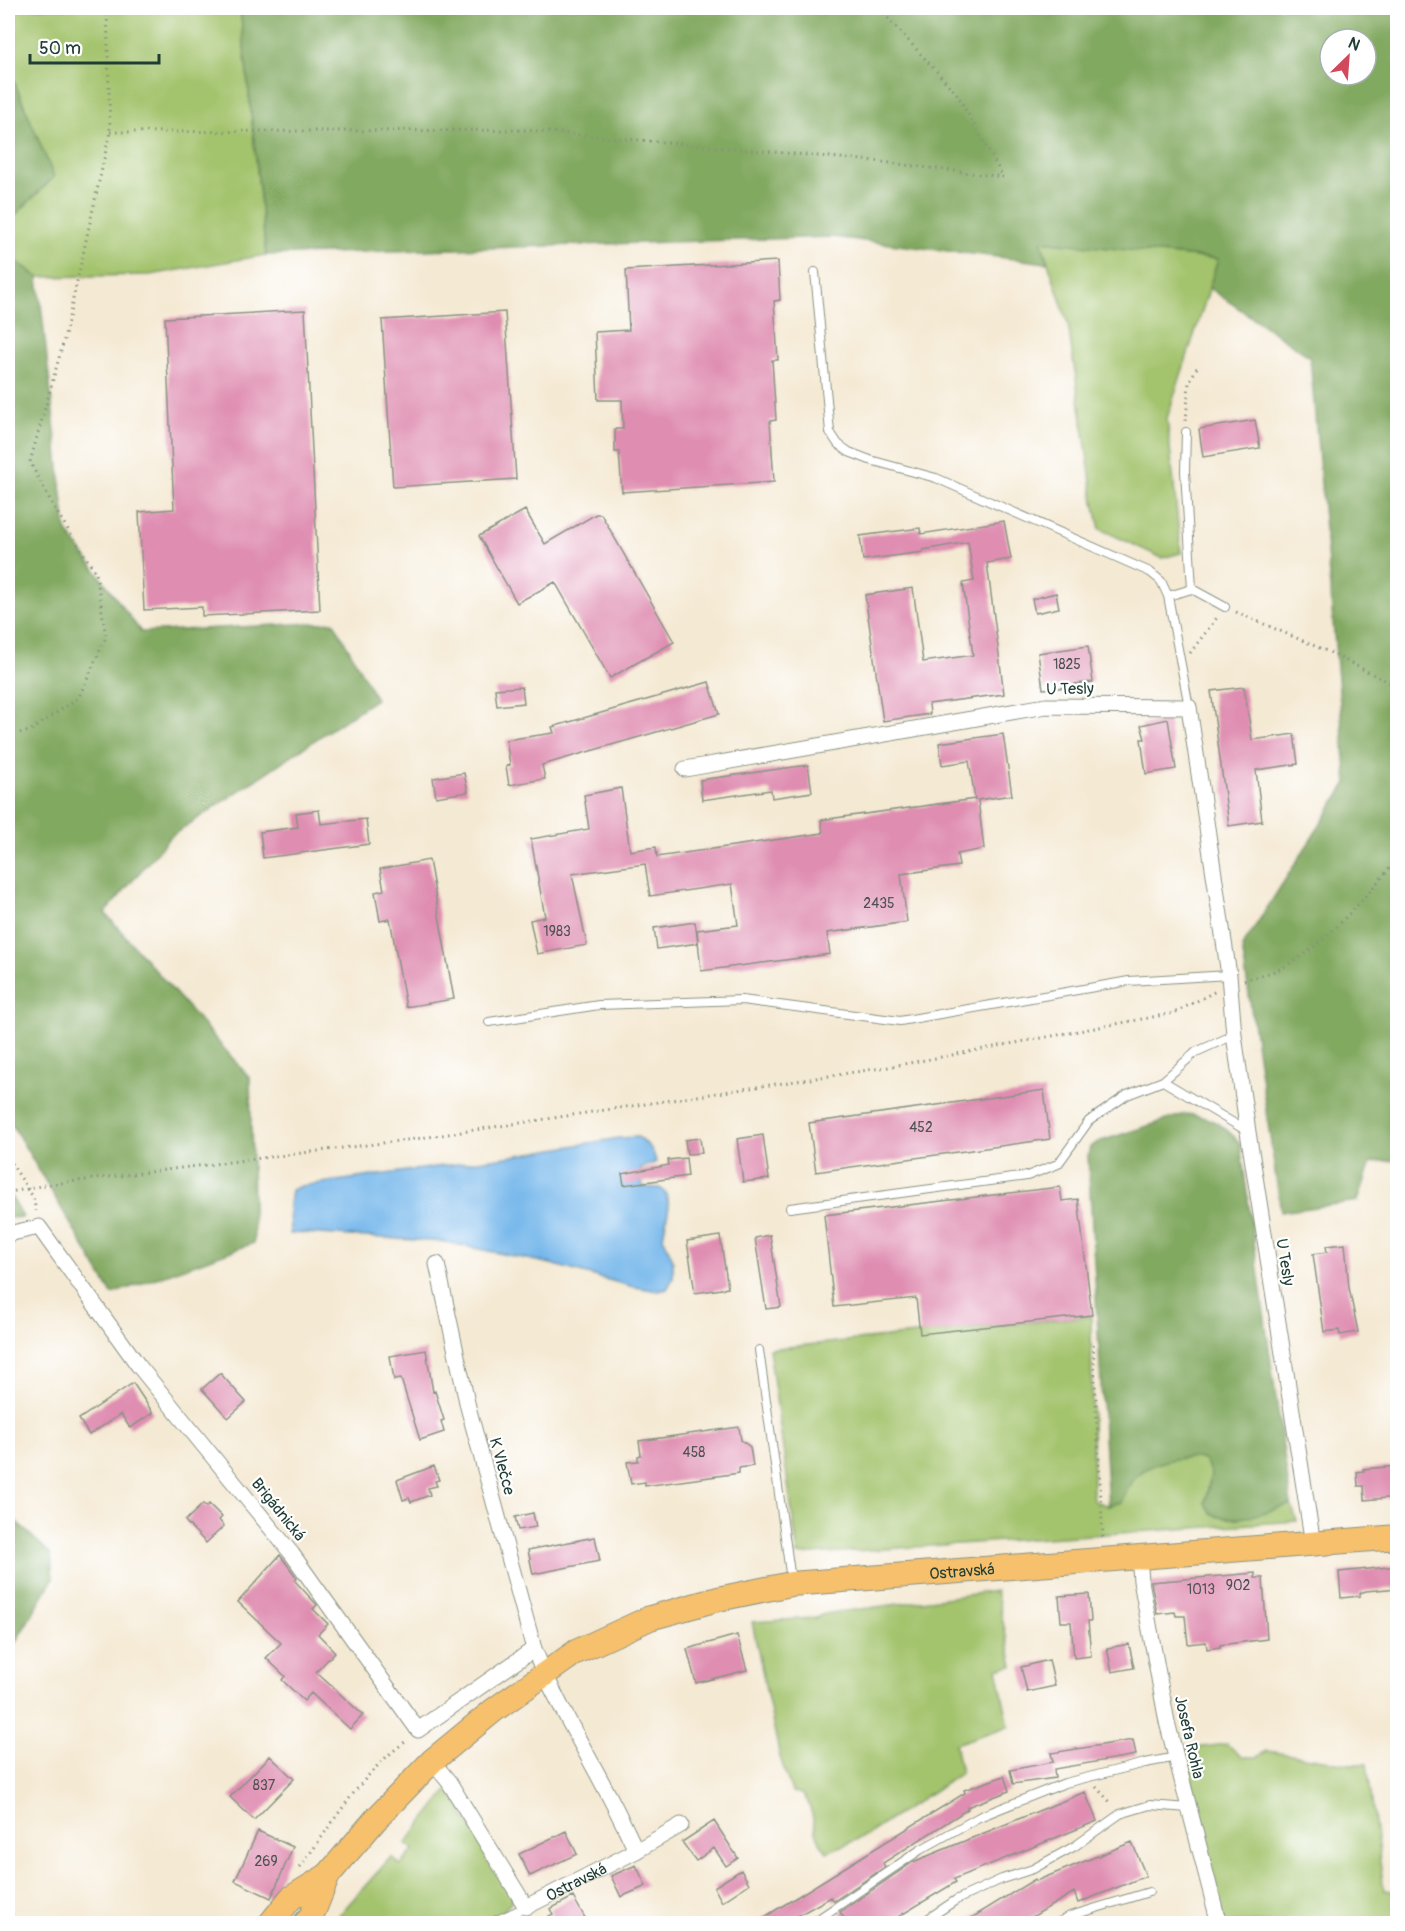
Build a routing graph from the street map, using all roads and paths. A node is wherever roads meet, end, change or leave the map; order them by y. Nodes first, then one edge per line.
1 (107, 8) edge
2 (881, 8) edge
3 (110, 132) junction
4 (815, 272) dead end
5 (1199, 364) dead end
6 (1186, 432) joint
7 (1192, 589) junction
8 (1168, 596) junction
9 (1225, 607) junction
10 (1181, 664) junction
11 (1398, 687) edge
12 (1189, 706) junction
13 (8, 735) edge
14 (685, 769) dead end
15 (1398, 859) edge
16 (1230, 980) junction
17 (489, 1022) dead end
18 (1234, 1035) junction
19 (1163, 1081) junction
20 (1248, 1132) junction
21 (8, 1158) edge
22 (29, 1189) junction
23 (8, 1192) edge
24 (790, 1208) dead end
25 (39, 1227) junction
26 (8, 1234) edge
27 (437, 1264) dead end
28 (1092, 1344) dead end
29 (759, 1350) dead end
30 (1398, 1537) edge
31 (1313, 1544) junction
32 (1138, 1556) junction
33 (1104, 1558) junction
34 (791, 1584) junction
35 (534, 1649) junction
36 (545, 1674) junction
37 (410, 1739) dead end
38 (1177, 1757) junction
39 (432, 1761) junction
40 (1089, 1778) junction
41 (1188, 1808) junction
42 (1120, 1814) junction
43 (681, 1824) dead end
44 (636, 1851) junction
45 (295, 1874) dead end
46 (328, 1875) junction
47 (1149, 1892) dead end
48 (526, 1907) junction
49 (823, 1920) edge
50 (270, 1923) edge
51 (305, 1923) edge
52 (488, 1923) edge
53 (811, 1923) edge
54 (920, 1923) edge
55 (1056, 1923) edge
56 (1219, 1923) edge

1 - 3 path
2 - 3 path
3 - 13 path
4 - 8 lane
5 - 6 path
6 - 7 lane
7 - 8 lane
7 - 9 lane
8 - 10 lane
9 - 10 path
9 - 11 path
10 - 12 lane
12 - 14 street, U Tesly
12 - 16 street, U Tesly
15 - 16 path
16 - 17 lane
16 - 18 street, U Tesly
16 - 22 path
18 - 19 lane
18 - 20 street, U Tesly
19 - 20 lane
19 - 24 lane
20 - 31 street, U Tesly
21 - 22 path
22 - 23 path
22 - 25 path
25 - 26 street
25 - 35 street, Brigádnická
27 - 35 street, K Vlečce
28 - 33 path
29 - 34 lane
30 - 31 main road, Ostravská
31 - 32 main road, Ostravská
32 - 33 main road, Ostravská
32 - 38 street, Josefa Rohla
33 - 34 main road, Ostravská
34 - 36 main road, Ostravská
35 - 36 street, K Vlečce
36 - 39 main road, Ostravská
36 - 44 street
37 - 45 path
38 - 40 lane
38 - 41 street, Josefa Rohla
39 - 46 main road, Ostravská
39 - 48 street, Ostravská
40 - 42 path
40 - 49 lane
41 - 42 lane
41 - 56 street, Josefa Rohla
42 - 54 lane
43 - 44 street, Ostravská
44 - 48 street, Ostravská
46 - 50 main road, Ostravská
46 - 51 main road, Ostravská
47 - 55 lane
48 - 52 lane
49 - 53 lane

